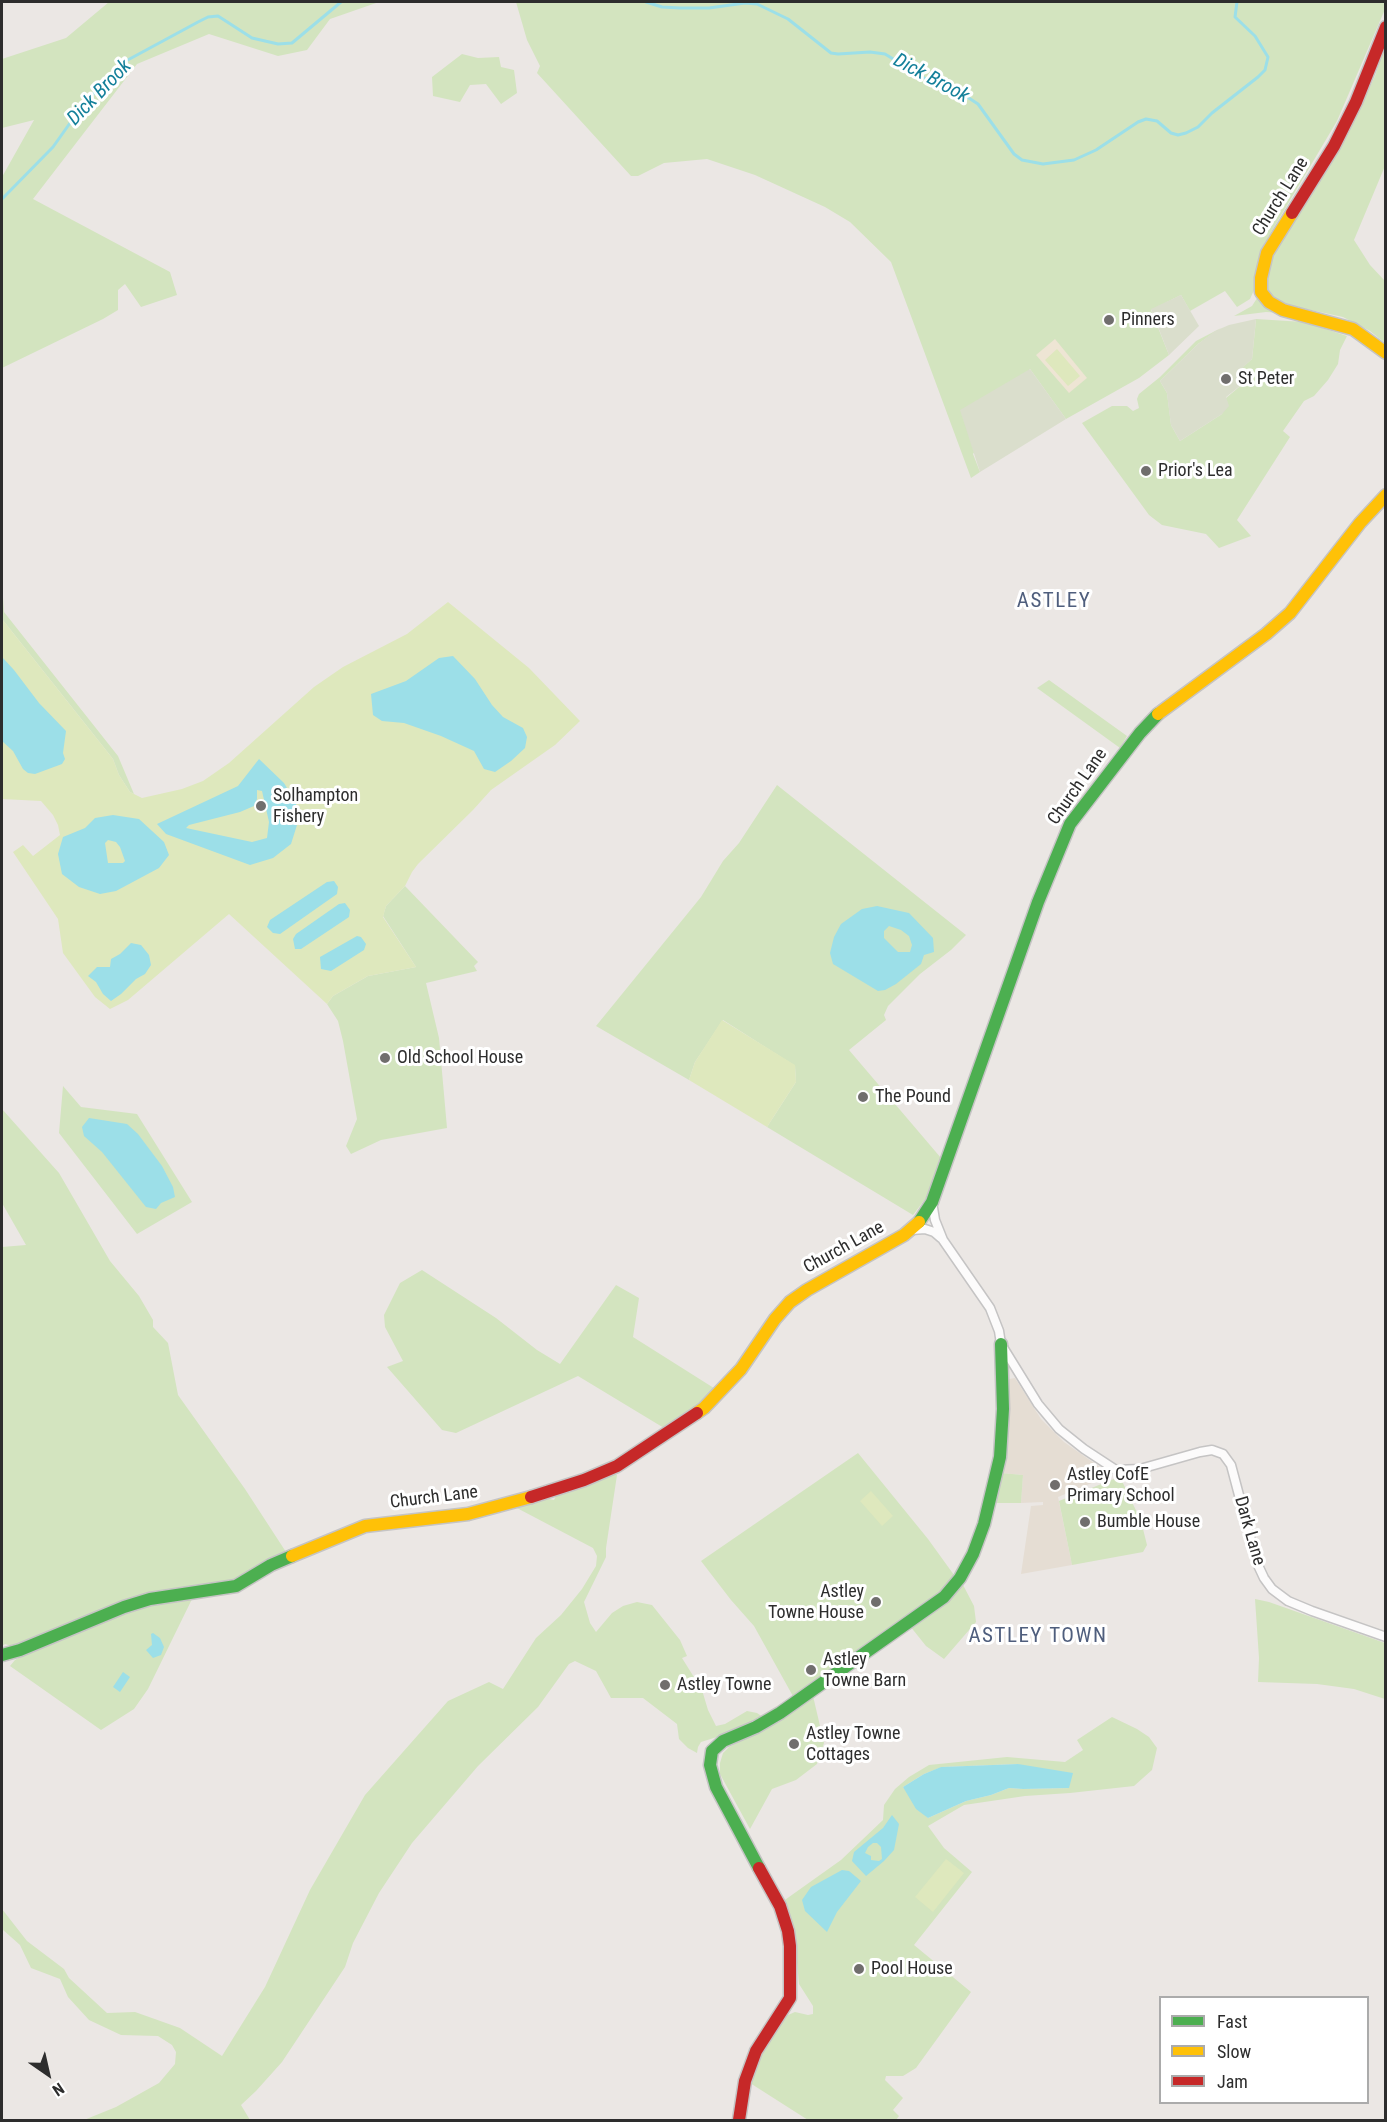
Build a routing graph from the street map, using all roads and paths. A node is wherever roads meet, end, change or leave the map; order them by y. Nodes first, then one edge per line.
1 (1386, 27) edge
2 (1386, 353) edge
3 (1386, 495) edge
4 (932, 1203) junction
5 (912, 1230) junction
6 (944, 1240) junction
7 (1001, 1344) junction
8 (1386, 1637) edge
9 (2, 1655) edge
10 (739, 2121) edge

1 - 2 street, Church Lane
3 - 4 street, Church Lane
4 - 5 street, Church Lane
4 - 6 street
5 - 6 street
5 - 9 street, Church Lane
6 - 7 street
7 - 8 street, Dark Lane
7 - 10 street

